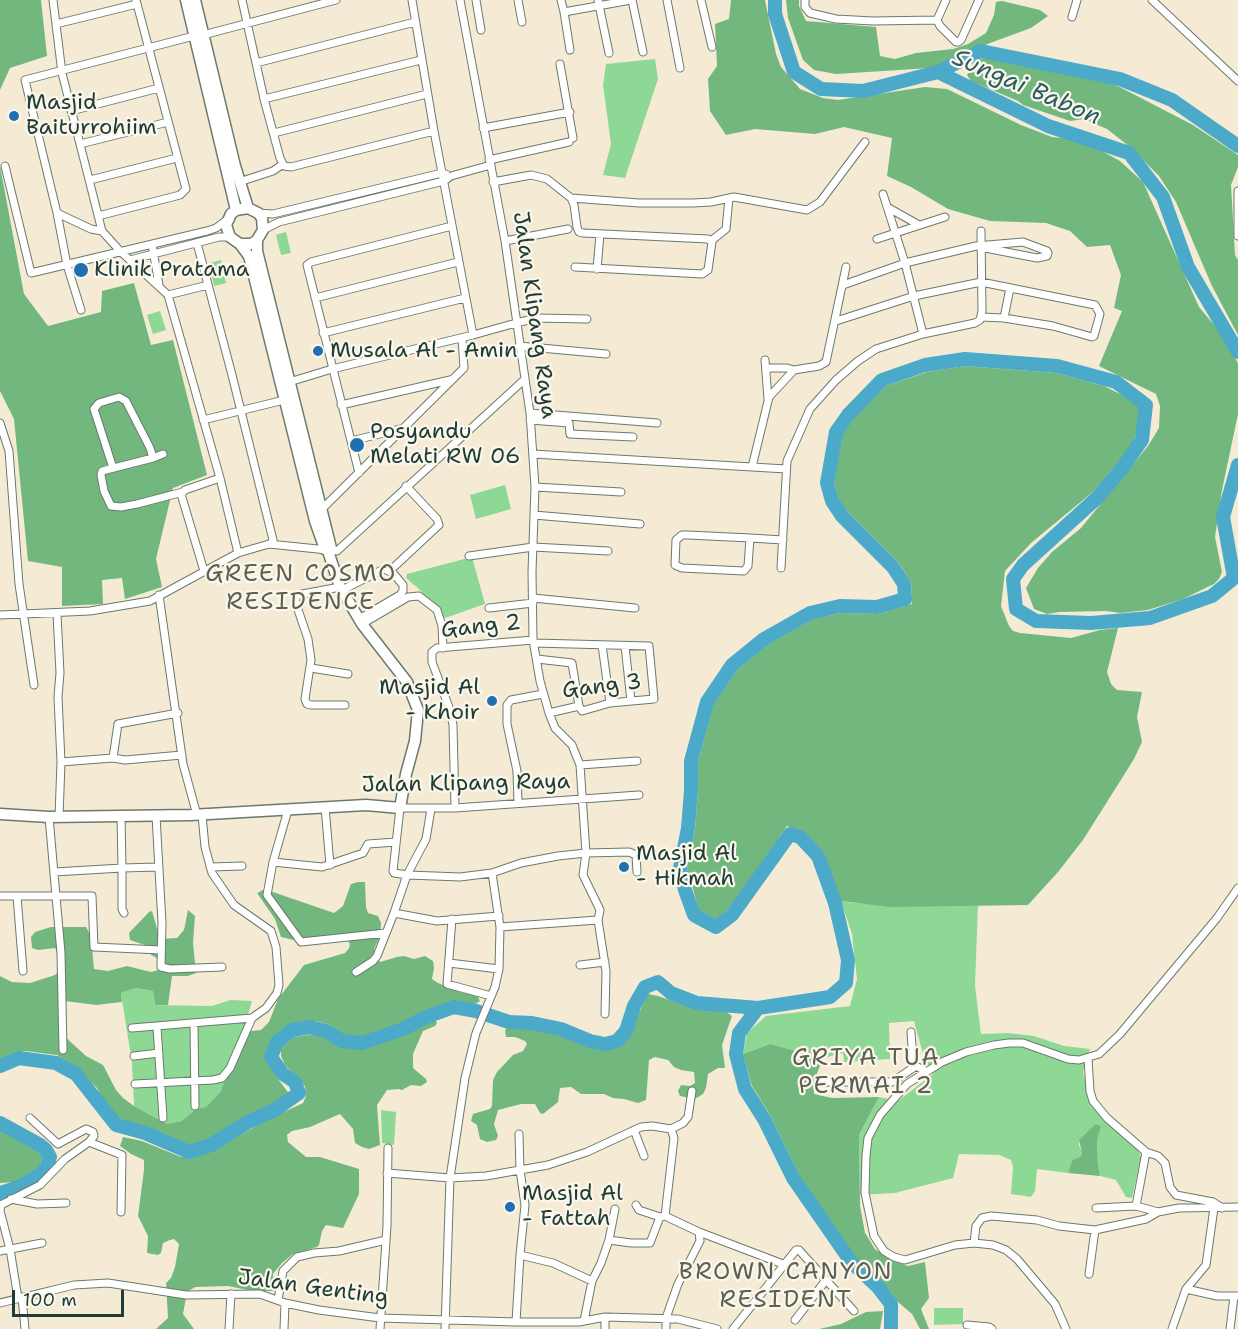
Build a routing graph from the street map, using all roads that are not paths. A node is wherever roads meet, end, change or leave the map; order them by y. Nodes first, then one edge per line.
1 (53, 0) edge
2 (186, 0) edge
3 (195, 0) edge
4 (242, 0) edge
5 (336, 0) edge
6 (412, 0) edge
7 (460, 0) edge
8 (476, 0) edge
9 (518, 0) edge
10 (561, 0) edge
11 (631, 0) edge
12 (667, 0) edge
13 (701, 0) edge
14 (805, 0) edge
15 (946, 0) edge
16 (979, 0) edge
17 (1077, 0) edge
18 (1152, 0) edge
19 (1165, 0) edge
20 (136, 2) edge
21 (598, 3) edge
22 (1161, 9) junction
23 (564, 12) junction
24 (1072, 17) dead end
25 (937, 20) junction
26 (414, 22) junction
27 (522, 22) dead end
28 (247, 23) junction
29 (56, 24) junction
30 (481, 30) dead end
31 (199, 35) junction
32 (147, 47) junction
33 (712, 47) dead end
34 (570, 50) dead end
35 (643, 52) dead end
36 (609, 53) dead end
37 (421, 60) junction
38 (256, 63) junction
39 (560, 64) dead end
40 (680, 68) dead end
41 (62, 70) junction
42 (209, 77) junction
43 (1238, 81) edge
44 (159, 88) junction
45 (427, 94) junction
46 (264, 99) junction
47 (71, 111) junction
48 (570, 112) junction
49 (168, 122) junction
50 (483, 128) junction
51 (434, 131) junction
52 (273, 133) junction
53 (865, 142) dead end
54 (80, 144) junction
55 (177, 158) junction
56 (490, 162) junction
57 (5, 166) dead end
58 (285, 166) junction
59 (443, 177) junction
60 (90, 180) junction
61 (239, 182) junction
62 (493, 182) junction
63 (1238, 191) edge
64 (883, 194) dead end
65 (571, 198) junction
66 (729, 198) junction
67 (887, 207) junction
68 (248, 208) junction
69 (236, 210) junction
70 (57, 213) junction
71 (258, 213) junction
72 (98, 216) junction
73 (945, 217) dead end
74 (228, 219) junction
75 (920, 225) junction
76 (452, 226) junction
77 (568, 229) dead end
78 (263, 230) junction
79 (102, 231) junction
80 (981, 231) dead end
81 (895, 233) junction
82 (600, 234) junction
83 (1238, 236) edge
84 (230, 237) junction
85 (878, 239) dead end
86 (257, 240) junction
87 (505, 241) junction
88 (711, 241) junction
89 (197, 243) junction
90 (152, 244) junction
91 (240, 244) junction
92 (980, 247) junction
93 (120, 251) junction
94 (154, 254) junction
95 (130, 260) junction
96 (458, 262) junction
97 (905, 263) junction
98 (67, 265) junction
99 (575, 267) dead end
100 (846, 267) dead end
101 (597, 269) junction
102 (981, 282) junction
103 (159, 285) junction
104 (208, 285) junction
105 (843, 285) junction
106 (1010, 288) junction
107 (168, 295) junction
108 (914, 296) junction
109 (315, 298) junction
110 (465, 298) junction
111 (81, 310) dead end
112 (981, 317) junction
113 (1004, 318) junction
114 (587, 320) dead end
115 (836, 321) junction
116 (516, 323) junction
117 (323, 333) junction
118 (923, 334) junction
119 (473, 335) junction
120 (462, 338) junction
121 (519, 346) junction
122 (606, 354) dead end
123 (765, 360) dead end
124 (332, 369) junction
125 (766, 370) junction
126 (794, 370) junction
127 (525, 379) junction
128 (452, 380) junction
129 (285, 384) junction
130 (768, 399) junction
131 (284, 400) junction
132 (341, 405) junction
133 (241, 411) junction
134 (530, 416) junction
135 (203, 420) junction
136 (0, 423) edge
137 (657, 423) dead end
138 (401, 429) junction
139 (633, 437) dead end
140 (351, 441) junction
141 (163, 454) dead end
142 (532, 454) junction
143 (153, 458) junction
144 (752, 467) junction
145 (113, 468) junction
146 (786, 469) junction
147 (358, 473) junction
148 (220, 478) junction
149 (406, 486) junction
150 (535, 487) junction
151 (312, 491) junction
152 (183, 492) junction
153 (621, 492) dead end
154 (321, 510) junction
155 (534, 515) junction
156 (640, 524) dead end
157 (750, 538) junction
158 (783, 540) junction
159 (274, 544) junction
160 (533, 547) junction
161 (328, 551) junction
162 (608, 551) dead end
163 (238, 553) junction
164 (469, 556) dead end
165 (394, 566) dead end
166 (781, 568) dead end
167 (204, 571) junction
168 (341, 588) junction
169 (159, 595) junction
170 (533, 601) junction
171 (489, 608) dead end
172 (634, 609) dead end
173 (24, 614) junction
174 (57, 614) junction
175 (0, 615) edge
176 (361, 621) junction
177 (534, 641) junction
178 (602, 645) junction
179 (625, 646) junction
180 (443, 648) junction
181 (537, 659) junction
182 (311, 668) junction
183 (348, 674) dead end
184 (33, 685) dead end
185 (543, 694) junction
186 (632, 701) junction
187 (610, 703) junction
188 (345, 705) dead end
189 (579, 706) junction
190 (178, 713) junction
191 (549, 713) junction
192 (182, 755) junction
193 (113, 758) junction
194 (637, 761) dead end
195 (61, 762) junction
196 (580, 765) junction
197 (639, 795) dead end
198 (583, 800) junction
199 (518, 803) junction
200 (325, 807) junction
201 (400, 808) junction
202 (455, 808) junction
203 (430, 809) junction
204 (288, 810) junction
205 (0, 814) edge
206 (200, 815) junction
207 (122, 816) junction
208 (156, 816) junction
209 (54, 817) junction
210 (396, 842) junction
211 (586, 852) junction
212 (273, 862) junction
213 (330, 865) junction
214 (242, 866) dead end
215 (158, 867) junction
216 (210, 867) junction
217 (122, 868) junction
218 (54, 872) junction
219 (637, 872) dead end
220 (492, 873) junction
221 (407, 875) junction
222 (1238, 888) edge
223 (0, 896) edge
224 (17, 896) junction
225 (56, 897) junction
226 (394, 912) junction
227 (124, 913) dead end
228 (499, 916) junction
229 (452, 919) junction
230 (598, 920) junction
231 (500, 927) junction
232 (386, 933) junction
233 (161, 950) junction
234 (605, 962) junction
235 (449, 963) junction
236 (580, 965) dead end
237 (222, 967) dead end
238 (499, 969) junction
239 (23, 971) dead end
240 (356, 972) dead end
241 (491, 996) junction
242 (605, 1014) dead end
243 (252, 1018) junction
244 (194, 1023) junction
245 (157, 1027) junction
246 (132, 1028) dead end
247 (911, 1032) dead end
248 (63, 1050) dead end
249 (159, 1053) junction
250 (134, 1056) dead end
251 (1088, 1058) junction
252 (915, 1066) junction
253 (925, 1071) junction
254 (195, 1081) junction
255 (161, 1082) junction
256 (820, 1082) dead end
257 (135, 1084) dead end
258 (692, 1091) dead end
259 (195, 1106) dead end
260 (30, 1118) dead end
261 (163, 1118) dead end
262 (671, 1129) junction
263 (634, 1130) junction
264 (519, 1134) dead end
265 (90, 1142) junction
266 (58, 1144) junction
267 (388, 1148) dead end
268 (1146, 1152) junction
269 (644, 1156) dead end
270 (66, 1159) junction
271 (520, 1170) junction
272 (387, 1173) junction
273 (450, 1178) junction
274 (10, 1199) junction
275 (66, 1203) dead end
276 (636, 1205) dead end
277 (1136, 1206) junction
278 (1238, 1207) edge
279 (1096, 1208) dead end
280 (1218, 1208) junction
281 (615, 1209) dead end
282 (121, 1212) dead end
283 (1158, 1212) junction
284 (662, 1217) junction
285 (1095, 1230) junction
286 (699, 1232) junction
287 (386, 1240) junction
288 (609, 1240) junction
289 (974, 1243) junction
290 (42, 1244) dead end
291 (10, 1249) junction
292 (0, 1251) edge
293 (520, 1255) junction
294 (783, 1264) junction
295 (1089, 1274) dead end
296 (826, 1280) junction
297 (592, 1281) junction
298 (1186, 1289) junction
299 (231, 1294) junction
300 (1236, 1296) edge
301 (20, 1297) junction
302 (282, 1301) junction
303 (0, 1303) edge
304 (854, 1311) dead end
305 (605, 1317) junction
306 (380, 1318) junction
307 (666, 1318) junction
308 (445, 1319) junction
309 (795, 1320) dead end
310 (584, 1321) junction
311 (516, 1322) junction
312 (967, 1325) dead end
313 (25, 1329) edge
314 (229, 1329) edge
315 (284, 1329) edge
316 (380, 1329) edge
317 (445, 1329) edge
318 (605, 1329) edge
319 (666, 1329) edge
320 (717, 1329) edge
321 (733, 1329) edge
322 (992, 1329) edge
323 (1066, 1329) edge
324 (1172, 1329) edge
325 (1230, 1329) edge

1 - 29 street
2 - 31 main road
3 - 31 main road
4 - 28 street
5 - 28 street
6 - 26 street
7 - 50 street, Jalan Klipang Raya
8 - 30 street
9 - 27 street
10 - 23 street
11 - 21 street
11 - 35 street
12 - 40 street
13 - 33 street
14 - 25 street
15 - 25 street
16 - 25 street
17 - 24 street
18 - 22 street
19 - 22 street
20 - 29 street
20 - 32 street
21 - 23 street
21 - 36 street
22 - 43 street
23 - 34 street
26 - 37 street
26 - 38 street
28 - 31 street
28 - 38 street
29 - 41 street
31 - 32 street
31 - 42 main road
32 - 41 street
32 - 44 street
37 - 45 street
37 - 46 street
38 - 46 street
39 - 48 street
41 - 47 street
41 - 70 street
42 - 61 main road
42 - 69 main road
44 - 47 street
44 - 49 street
45 - 51 street
45 - 52 street
46 - 52 street
47 - 54 street
48 - 50 street
48 - 56 street
49 - 54 street
49 - 55 street
50 - 56 street, Jalan Klipang Raya
51 - 58 street
51 - 59 street
52 - 58 street
53 - 66 street
54 - 60 street
55 - 60 street
55 - 72 street
56 - 59 street
56 - 62 street, Jalan Klipang Raya
57 - 98 street
58 - 61 street
59 - 71 street
59 - 76 street
59 - 78 street
60 - 72 street
61 - 68 main road
62 - 65 street
62 - 87 street, Jalan Klipang Raya
63 - 83 street
64 - 67 street
65 - 66 street
65 - 82 street
66 - 88 street
67 - 75 street
67 - 81 street
68 - 69 main road
68 - 71 main road
69 - 74 main road
70 - 79 street
70 - 98 street
71 - 78 main road
72 - 79 street
73 - 75 street
74 - 84 main road
74 - 90 street
75 - 81 street
76 - 96 street
76 - 109 street
77 - 87 street
78 - 86 main road
79 - 93 street
80 - 92 street
81 - 85 street
81 - 97 street
82 - 88 street
82 - 101 street
84 - 89 street
84 - 91 main road
86 - 91 main road
86 - 129 main road
87 - 116 street, Jalan Klipang Raya
88 - 101 street
89 - 94 street
89 - 104 street
90 - 93 street
90 - 94 street
91 - 129 main road
92 - 92 street
92 - 97 street
92 - 102 street
93 - 95 street
93 - 98 street
94 - 95 street
94 - 103 street
95 - 103 street
96 - 109 street
96 - 110 street
97 - 105 street
97 - 108 street
98 - 111 street
99 - 101 street
100 - 105 street
102 - 106 street
102 - 108 street
102 - 112 street
103 - 107 street
104 - 107 street
104 - 133 street
105 - 115 street
106 - 113 street
106 - 113 street
107 - 135 street
108 - 115 street
108 - 118 street
109 - 117 street
110 - 117 street
110 - 119 street
112 - 113 street
112 - 118 street
114 - 116 street
115 - 126 street
116 - 119 street
116 - 121 street, Jalan Klipang Raya
117 - 124 street
118 - 146 street
119 - 120 street
120 - 124 street
120 - 128 street
121 - 122 street
121 - 127 street, Jalan Klipang Raya
123 - 125 street
124 - 129 street
124 - 132 street
125 - 126 street
125 - 130 street
126 - 130 street
127 - 134 street, Jalan Klipang Raya
127 - 149 street
128 - 132 street
128 - 138 street
129 - 131 main road
129 - 151 main road
130 - 144 street
131 - 133 street
131 - 151 main road
132 - 140 street
133 - 135 street
133 - 159 street
134 - 137 street
134 - 139 street
134 - 142 street, Jalan Klipang Raya
135 - 148 street
136 - 173 street
138 - 140 street
138 - 147 street
140 - 147 street
141 - 143 street
142 - 144 street
142 - 150 street, Jalan Klipang Raya
143 - 145 street
143 - 145 street
144 - 146 street
145 - 152 street
146 - 158 street
147 - 154 street
148 - 152 street
148 - 163 street
149 - 161 street
149 - 165 street
150 - 153 street
150 - 155 street, Jalan Klipang Raya
151 - 154 main road
151 - 161 main road
152 - 167 street
154 - 161 main road
155 - 156 street
155 - 160 street, Jalan Klipang Raya
157 - 157 street
157 - 158 street
158 - 166 street
159 - 161 street
159 - 163 street
160 - 162 street
160 - 164 street
160 - 170 street, Jalan Klipang Raya
161 - 168 main road
163 - 167 street
167 - 169 street
168 - 176 main road
168 - 176 street
168 - 182 street
169 - 174 street
169 - 190 street
170 - 171 street
170 - 172 street
170 - 177 street, Jalan Klipang Raya
173 - 174 street
173 - 175 street
173 - 184 street
174 - 195 street
176 - 180 street
176 - 201 main road
177 - 178 street, Gang 2
177 - 180 street, Gang 2
177 - 181 street, Jalan Klipang Raya
178 - 179 street, Gang 2
178 - 187 street
179 - 186 street
179 - 186 street, Gang 3
180 - 202 street, Gang 2
181 - 185 street, Jalan Klipang Raya
181 - 189 street
182 - 183 street
182 - 188 street
185 - 191 street, Jalan Klipang Raya
185 - 199 street
186 - 187 street, Gang 3
187 - 189 street, Gang 3
189 - 191 street, Gang 3
190 - 192 street
190 - 193 street
191 - 196 street, Jalan Klipang Raya
192 - 193 street
192 - 206 street
193 - 195 street
194 - 196 street
195 - 209 street
196 - 198 street, Jalan Klipang Raya
197 - 198 street
198 - 199 street, Jalan Klipang Raya
198 - 211 street
199 - 202 street, Jalan Klipang Raya
200 - 201 main road, Jalan Klipang Raya
200 - 204 main road, Jalan Klipang Raya
200 - 213 street
201 - 203 street, Jalan Klipang Raya
201 - 210 street
202 - 203 street, Jalan Klipang Raya
203 - 221 street
204 - 206 main road, Jalan Klipang Raya
204 - 212 street
205 - 209 main road, Jalan Klipang Raya
206 - 208 main road, Jalan Klipang Raya
206 - 216 street
207 - 208 main road, Jalan Klipang Raya
207 - 209 main road, Jalan Klipang Raya
207 - 217 street
208 - 215 street
209 - 218 street
210 - 213 street
210 - 221 street
211 - 219 street
211 - 220 street
211 - 230 street
212 - 213 street
212 - 232 street
214 - 216 street
215 - 217 street
215 - 233 street
216 - 243 street
217 - 218 street
217 - 227 street
218 - 225 street
220 - 221 street
220 - 228 street
221 - 226 street
222 - 251 street
223 - 224 street
224 - 225 street
224 - 239 street
225 - 233 street
225 - 248 street
226 - 229 street
226 - 232 street
228 - 229 street
228 - 231 street
229 - 235 street
230 - 231 street
230 - 234 street
231 - 238 street
232 - 240 street
233 - 237 street
234 - 236 street
234 - 242 street
235 - 238 street
235 - 241 street
238 - 241 street
241 - 273 street
243 - 244 street
243 - 254 street
244 - 245 street
244 - 254 street
245 - 246 street
245 - 249 street
247 - 252 street
249 - 250 street
249 - 255 street
251 - 253 street
251 - 268 street
252 - 253 street
252 - 256 street
253 - 289 street
254 - 255 street
254 - 259 street
255 - 257 street
255 - 261 street
258 - 262 street
260 - 266 street
262 - 263 street
262 - 284 street
263 - 269 street
263 - 271 street
264 - 271 street
265 - 266 street
265 - 270 street
265 - 282 street
266 - 270 street
267 - 272 street
268 - 277 street
268 - 280 street
270 - 274 street
271 - 273 street
271 - 293 street
272 - 273 street
272 - 287 street
273 - 308 street
274 - 275 street
274 - 291 street
276 - 284 street
277 - 279 street
277 - 283 street
278 - 280 street
280 - 283 street
280 - 298 street
281 - 288 street
283 - 285 street
284 - 286 street
284 - 288 street
285 - 289 street
285 - 295 street
286 - 294 street
286 - 307 street
287 - 302 street
287 - 306 street
288 - 297 street
289 - 323 street
290 - 291 street
291 - 292 street
291 - 301 street
293 - 297 street
293 - 311 street
294 - 296 street
294 - 321 street
296 - 304 street
296 - 309 street
297 - 310 street
298 - 300 street
298 - 324 street
299 - 301 street, Jalan Genting
299 - 302 street, Jalan Genting
299 - 314 street
300 - 325 street
301 - 303 street, Jalan Genting
301 - 313 street
302 - 306 street, Jalan Genting
302 - 315 street
305 - 307 street, Jalan Genting
305 - 310 street, Jalan Genting
305 - 318 street
306 - 308 street, Jalan Genting
306 - 316 street
307 - 319 street
307 - 320 street, Jalan Genting
308 - 311 street, Jalan Genting
308 - 317 street
310 - 311 street, Jalan Genting
312 - 322 street

